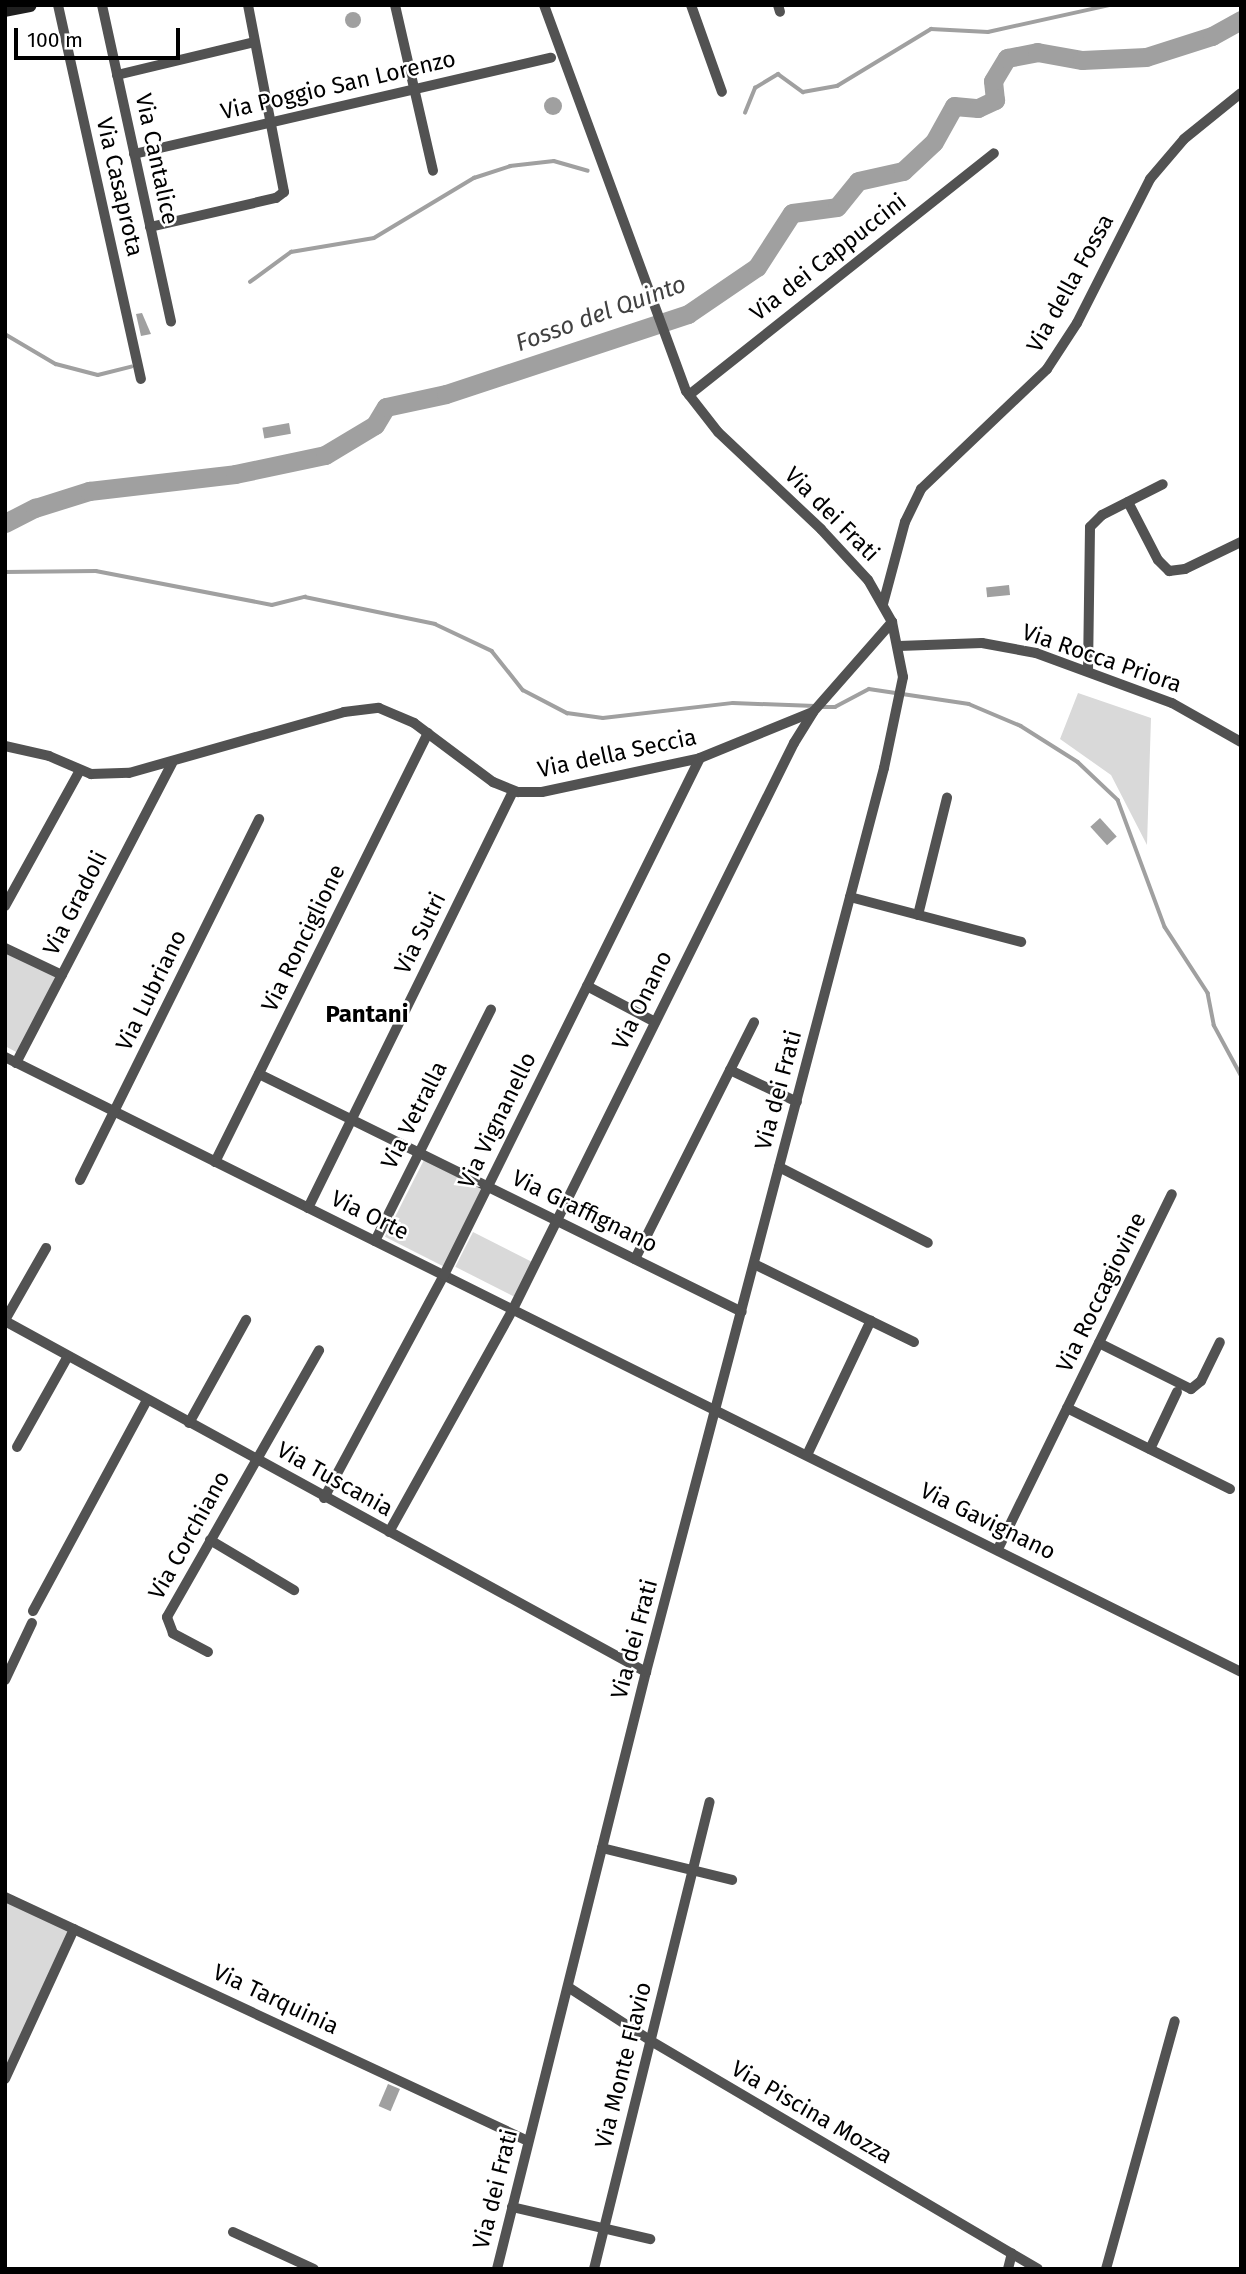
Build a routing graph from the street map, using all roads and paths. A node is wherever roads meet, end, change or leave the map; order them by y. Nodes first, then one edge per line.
1 (30, 5) edge
2 (58, 5) edge
3 (102, 5) edge
4 (248, 5) edge
5 (396, 5) edge
6 (544, 5) edge
7 (691, 5) edge
8 (5, 10) edge
9 (254, 42) junction
10 (551, 58) dead end
11 (117, 75) junction
12 (414, 89) junction
13 (722, 92) dead end
14 (1241, 93) edge
15 (271, 122) junction
16 (994, 153) dead end
17 (134, 154) junction
18 (433, 171) dead end
19 (150, 227) junction
20 (172, 322) dead end
21 (141, 379) dead end
22 (689, 395) junction
23 (1163, 484) dead end
24 (1128, 502) junction
25 (1241, 542) edge
26 (883, 604) junction
27 (892, 622) junction
28 (899, 646) junction
29 (1088, 671) junction
30 (813, 712) junction
31 (428, 733) junction
32 (1241, 742) edge
33 (5, 746) edge
34 (701, 758) junction
35 (172, 763) junction
36 (80, 770) junction
37 (513, 790) junction
38 (947, 799) dead end
39 (259, 819) dead end
40 (850, 897) junction
41 (5, 906) edge
42 (918, 915) junction
43 (1021, 942) dead end
44 (5, 948) edge
45 (62, 975) junction
46 (587, 986) junction
47 (491, 1009) dead end
48 (655, 1022) junction
49 (754, 1022) dead end
50 (5, 1057) edge
51 (16, 1063) junction
52 (730, 1070) junction
53 (259, 1074) junction
54 (797, 1102) junction
55 (114, 1111) junction
56 (352, 1120) junction
57 (419, 1153) junction
58 (215, 1161) junction
59 (779, 1167) junction
60 (80, 1180) dead end
61 (487, 1187) junction
62 (1172, 1194) dead end
63 (309, 1208) junction
64 (558, 1221) junction
65 (375, 1241) junction
66 (928, 1243) dead end
67 (46, 1248) dead end
68 (635, 1259) junction
69 (754, 1264) junction
70 (444, 1275) junction
71 (513, 1309) junction
72 (742, 1312) junction
73 (246, 1320) dead end
74 (871, 1320) junction
75 (5, 1321) edge
76 (914, 1342) dead end
77 (1220, 1342) dead end
78 (1099, 1343) junction
79 (319, 1350) dead end
80 (68, 1356) junction
81 (1177, 1392) dead end
82 (147, 1400) junction
83 (1067, 1408) junction
84 (716, 1410) junction
85 (189, 1423) junction
86 (17, 1447) dead end
87 (1150, 1449) junction
88 (807, 1455) junction
89 (256, 1460) junction
90 (1230, 1489) dead end
91 (324, 1498) junction
92 (388, 1532) junction
93 (210, 1540) junction
94 (998, 1549) junction
95 (294, 1590) dead end
96 (33, 1611) dead end
97 (32, 1623) dead end
98 (208, 1651) dead end
99 (646, 1671) junction
100 (1241, 1672) edge
101 (5, 1680) edge
102 (710, 1802) dead end
103 (602, 1848) junction
104 (693, 1871) junction
105 (732, 1880) dead end
106 (5, 1897) edge
107 (74, 1929) junction
108 (568, 1987) junction
109 (1175, 2021) dead end
110 (651, 2041) junction
111 (5, 2079) edge
112 (528, 2141) junction
113 (512, 2207) junction
114 (604, 2228) junction
115 (233, 2232) dead end
116 (650, 2238) dead end
117 (1012, 2253) junction
118 (314, 2269) edge
119 (497, 2269) edge
120 (594, 2269) edge
121 (1008, 2269) edge
122 (1038, 2269) edge
123 (1106, 2269) edge

1 - 8 main road
2 - 21 street, Via Casaprota
3 - 11 street, Via Cantalice
4 - 9 street
5 - 12 street
6 - 22 street, Via dei Frati
7 - 13 street
9 - 11 street
9 - 15 street
10 - 12 street, Via Poggio San Lorenzo
11 - 17 street, Via Cantalice
12 - 15 street, Via Poggio San Lorenzo
12 - 18 street
14 - 26 street, Via della Fossa
15 - 17 street, Via Poggio San Lorenzo
15 - 19 street
16 - 22 street, Via dei Cappuccini
17 - 19 street, Via Cantalice
19 - 20 street, Via Cantalice
22 - 26 street, Via dei Frati
23 - 24 street
24 - 25 street
24 - 29 street
26 - 27 street, Via dei Frati
27 - 28 street, Via dei Frati
27 - 30 street, Via della Seccia
28 - 29 street, Via Rocca Priora
28 - 40 street, Via dei Frati
29 - 32 street, Via Rocca Priora
30 - 34 street, Via della Seccia
30 - 48 street, Via Onano
31 - 35 street, Via della Seccia
31 - 37 street, Via della Seccia
31 - 53 street, Via Ronciglione
33 - 36 street, Via della Seccia
34 - 37 street, Via della Seccia
34 - 46 street, Via Vignanello
35 - 36 street, Via della Seccia
35 - 45 street, Via Gradoli
36 - 41 street
37 - 56 street, Via Sutri
38 - 42 street
39 - 55 street, Via Lubriano
40 - 42 street
40 - 54 street, Via dei Frati
42 - 43 street
44 - 45 street
45 - 51 street, Via Gradoli
46 - 48 street
46 - 61 street, Via Vignanello
47 - 57 street, Via Vetralla
48 - 64 street, Via Onano
49 - 52 street
50 - 51 street, Via Orte
51 - 55 street, Via Orte
52 - 54 street
52 - 68 street
53 - 56 street, Via Graffignano
53 - 58 street, Via Ronciglione
54 - 59 street, Via dei Frati
55 - 58 street, Via Orte
55 - 60 street, Via Lubriano
56 - 57 street, Via Graffignano
56 - 63 street, Via Sutri
57 - 61 street, Via Graffignano
57 - 65 street, Via Vetralla
58 - 63 street, Via Orte
59 - 66 street
59 - 69 street, Via dei Frati
61 - 64 street, Via Graffignano
61 - 70 street, Via Vignanello
62 - 78 street, Via Roccagiovine
63 - 65 street, Via Orte
64 - 68 street, Via Graffignano
64 - 71 street, Via Onano
65 - 70 street, Via Orte
67 - 75 street
68 - 72 street, Via Graffignano
69 - 72 street, Via dei Frati
69 - 74 street
70 - 71 street, Via Orte
70 - 91 street, Via Vignanello
71 - 84 street, Via Orte
71 - 92 street, Via Onano
72 - 84 street, Via dei Frati
73 - 85 street
74 - 76 street
74 - 88 street
75 - 80 street, Via Tuscania
77 - 78 street
78 - 83 street, Via Roccagiovine
79 - 89 street, Via Corchiano
80 - 82 street, Via Tuscania
80 - 86 street
81 - 87 street
82 - 85 street, Via Tuscania
82 - 96 street
83 - 87 street, Via Roccagiovine
83 - 94 street, Via Roccagiovine
84 - 88 street, Via Gavignano
84 - 99 street, Via dei Frati
85 - 89 street, Via Tuscania
87 - 90 street, Via Roccagiovine
88 - 94 street, Via Gavignano
89 - 91 street, Via Tuscania
89 - 93 street, Via Corchiano
91 - 92 street, Via Tuscania
92 - 99 street, Via Tuscania
93 - 95 street
93 - 98 street, Via Corchiano
94 - 100 street, Via Gavignano
97 - 101 street
99 - 103 street, Via dei Frati
102 - 104 street, Via Monte Flavio
103 - 104 street
103 - 108 street, Via dei Frati
104 - 105 street
104 - 110 street, Via Monte Flavio
106 - 107 street, Via Tarquinia
107 - 111 street
107 - 112 street, Via Tarquinia
108 - 110 street, Via Piscina Mozza
108 - 112 street, Via dei Frati
109 - 123 street
110 - 114 street, Via Monte Flavio
110 - 117 street, Via Piscina Mozza
112 - 113 street, Via dei Frati
113 - 114 street
113 - 119 street, Via dei Frati
114 - 116 street
114 - 120 street, Via Monte Flavio
115 - 118 street
117 - 121 street
117 - 122 street, Via Piscina Mozza

